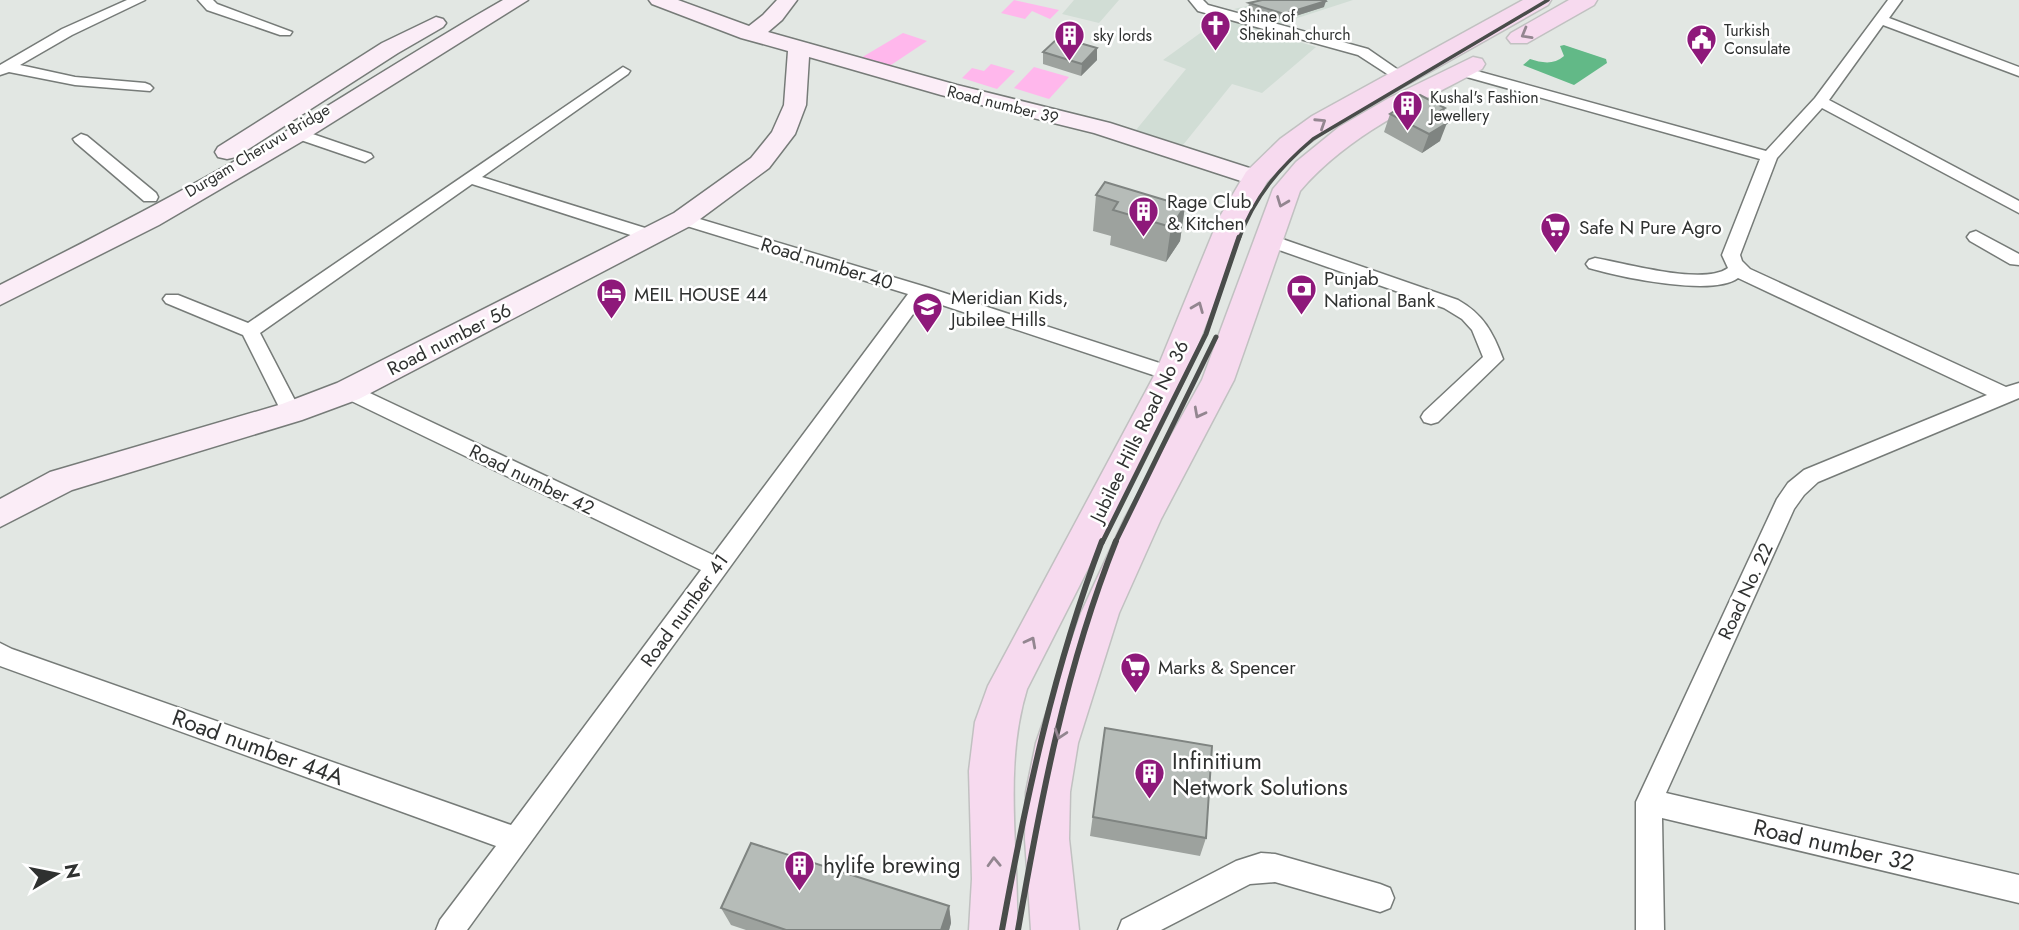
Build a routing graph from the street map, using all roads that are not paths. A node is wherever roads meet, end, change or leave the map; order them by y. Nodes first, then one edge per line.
1 (138, 0) edge
2 (205, 0) edge
3 (478, 0) edge
4 (494, 0) edge
5 (509, 0) edge
6 (518, 0) edge
7 (659, 0) edge
8 (787, 0) edge
9 (1196, 0) edge
10 (1541, 0) edge
11 (1586, 0) edge
12 (1895, 0) edge
13 (1882, 20) junction
14 (285, 32) dead end
15 (749, 33) junction
16 (799, 49) junction
17 (3, 69) edge
18 (624, 71) dead end
19 (1461, 71) junction
20 (2019, 72) edge
21 (1400, 76) junction
22 (145, 88) dead end
23 (1820, 101) junction
24 (298, 134) junction
25 (81, 139) dead end
26 (365, 157) dead end
27 (1769, 157) junction
28 (469, 178) junction
29 (1256, 178) junction
30 (150, 197) junction
31 (2019, 208) edge
32 (682, 219) junction
33 (652, 236) junction
34 (1976, 237) dead end
35 (1221, 249) junction
36 (1264, 250) junction
37 (2014, 261) edge
38 (1595, 264) dead end
39 (1739, 268) junction
40 (0, 272) edge
41 (0, 279) edge
42 (0, 290) edge
43 (920, 292) junction
44 (0, 296) edge
45 (172, 299) dead end
46 (250, 331) junction
47 (1171, 374) junction
48 (348, 391) junction
49 (2012, 393) edge
50 (291, 412) junction
51 (1431, 417) dead end
52 (0, 514) edge
53 (716, 567) junction
54 (0, 653) edge
55 (1649, 802) junction
56 (517, 840) junction
57 (2019, 889) edge
58 (1380, 898) dead end
59 (450, 930) edge
60 (993, 930) edge
61 (1055, 930) edge
62 (1132, 930) edge
63 (1650, 930) edge

1 - 17 street
2 - 14 street
3 - 30 main road
4 - 41 main road, Durgam Cheruvu Bridge
5 - 42 main road, Durgam Cheruvu Bridge
6 - 24 main road
7 - 15 main road, Road number 39
8 - 15 main road
9 - 21 street
10 - 21 main road, Jubilee Hills Road No 36
11 -> 19 main road
12 - 13 street
13 - 20 street
13 - 23 street
15 - 16 main road, Road number 39
16 - 29 main road, Road number 39
16 - 32 main road, Road number 56
17 - 22 street
18 - 28 street
19 - 27 street
19 -> 36 main road
29 -> 21 main road, Jubilee Hills Road No 36
23 - 27 street
23 - 31 street
24 - 26 street
24 - 44 main road
25 - 30 street
27 - 39 street
28 - 33 street
28 - 46 street
29 - 35 main road, Jubilee Hills Road No 36
30 - 40 main road
32 - 33 main road, Road number 56
32 - 43 street, Road number 40
33 - 48 main road, Road number 56
34 - 37 street
35 - 36 main road
47 -> 35 main road, Jubilee Hills Road No 36
36 - 51 street
36 -> 61 main road
38 - 39 street
39 - 49 street
43 - 47 street, Road number 40
43 - 53 street, Road number 41
45 - 46 street
46 - 50 street
60 -> 47 main road, Jubilee Hills Road No 36
48 - 50 main road, Road number 56
48 - 53 street, Road number 42
49 - 55 street, Road No. 22
50 - 52 main road, Road number 56
53 - 56 street, Road number 41
54 - 56 street, Road number 44A
55 - 57 street, Road number 32
55 - 63 street, Road No. 22
56 - 59 street, Road number 41
58 - 62 street

